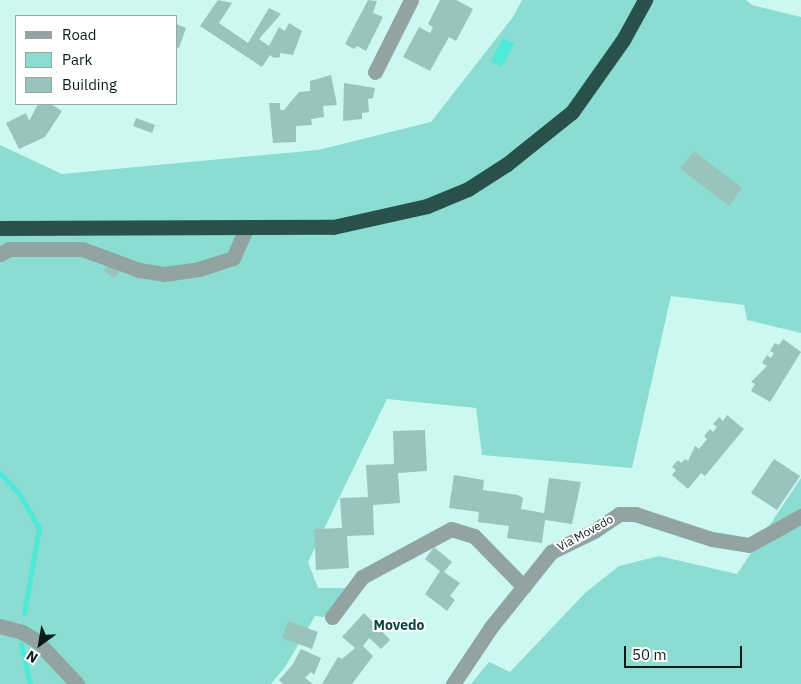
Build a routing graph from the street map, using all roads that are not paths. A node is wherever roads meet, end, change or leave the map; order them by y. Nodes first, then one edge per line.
1 (411, 0) edge
2 (645, 0) edge
3 (375, 72) dead end
4 (247, 227) junction
5 (0, 228) edge
6 (0, 254) edge
7 (801, 516) edge
8 (524, 587) junction
9 (332, 617) dead end
10 (0, 626) edge
11 (77, 684) edge
12 (453, 684) edge

1 - 3 street
2 - 4 highway
4 - 5 highway
4 - 6 street
7 - 8 street, Via Movedo
8 - 9 street
8 - 12 street, Via Movedo
10 - 11 street

